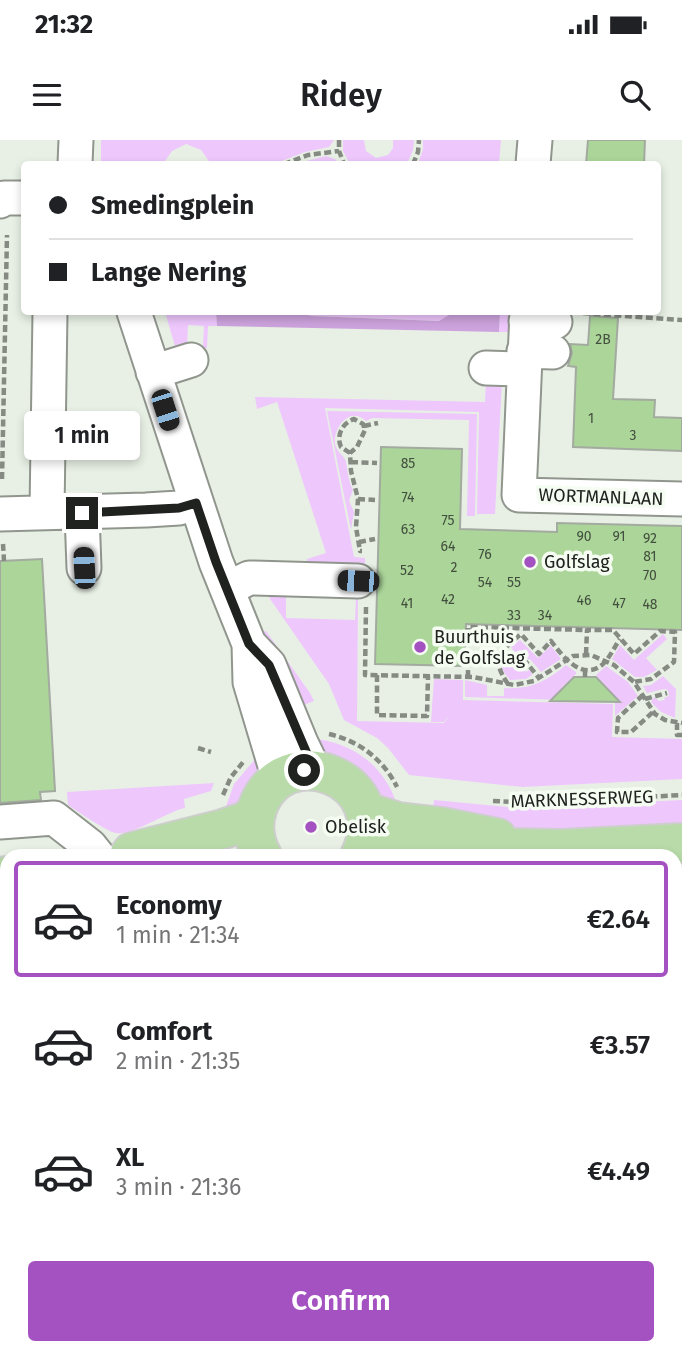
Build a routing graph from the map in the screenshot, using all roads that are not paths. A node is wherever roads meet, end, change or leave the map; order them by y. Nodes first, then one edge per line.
1 (76, 140) edge
2 (535, 140) edge
3 (75, 161) edge
4 (533, 161) edge
5 (21, 198) edge
6 (0, 201) edge
7 (50, 315) edge
8 (135, 315) edge
9 (541, 334) edge
10 (191, 360) dead end
11 (486, 368) dead end
12 (153, 372) junction
13 (682, 499) edge
14 (196, 503) junction
15 (47, 511) junction
16 (82, 513) junction
17 (0, 514) edge
18 (84, 568) dead end
19 (364, 577) road end
20 (227, 589) junction
21 (249, 644) junction
22 (314, 770) junction
23 (276, 782) junction
24 (366, 812) junction
25 (256, 814) junction
26 (0, 822) edge
27 (682, 843) edge
28 (512, 848) joint
29 (92, 849) edge
30 (144, 849) edge
31 (260, 849) edge
32 (362, 849) edge

1 - 3 street
2 - 4 street
5 - 6 street
7 - 15 street
8 - 12 street
9 - 11 street
9 - 13 street, WORTMANLAAN
10 - 12 street
12 - 14 street
14 - 16 street
14 - 20 street
15 - 16 street
15 - 17 street
16 - 18 street
19 - 20 street
20 - 21 street
21 - 22 street
21 - 23 street
22 - 23 main road
22 - 24 main road
23 - 25 main road
24 - 28 main road
24 - 32 main road
25 - 30 main road
25 - 31 main road
26 - 29 street
27 - 28 main road

